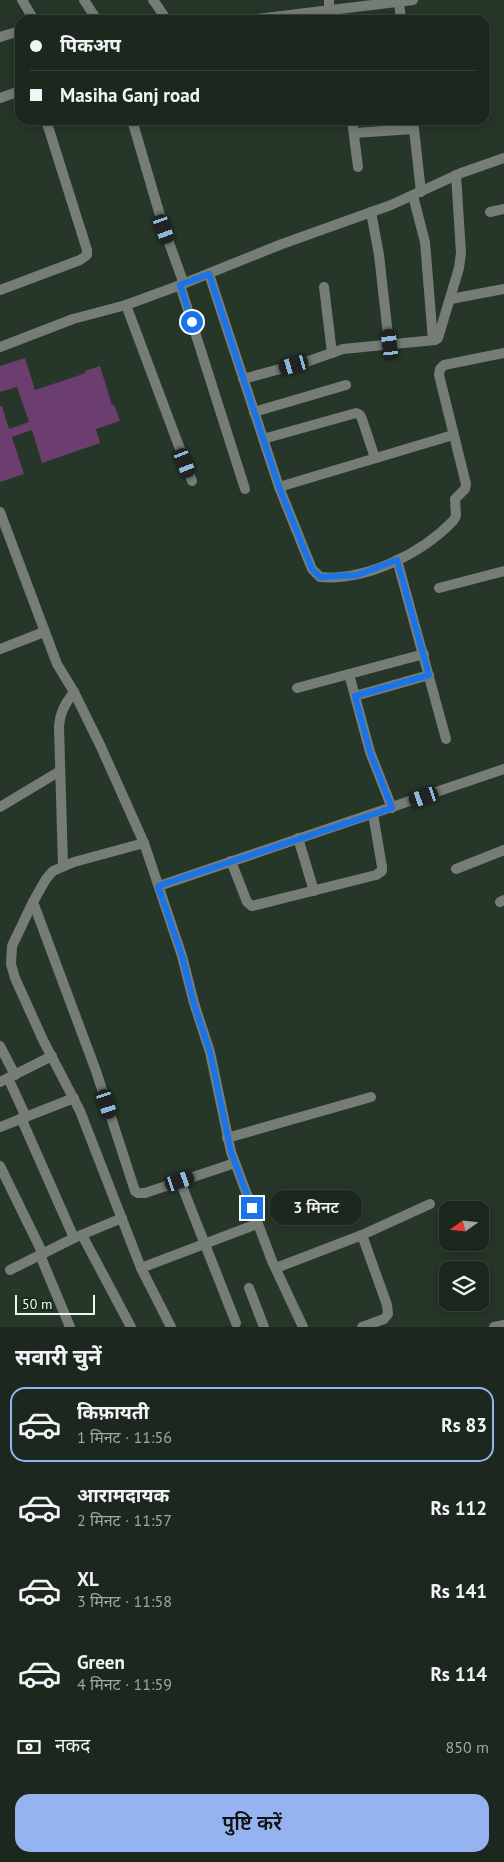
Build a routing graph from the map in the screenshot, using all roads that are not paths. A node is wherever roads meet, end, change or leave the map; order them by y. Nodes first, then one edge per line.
1 (22, 0) edge
2 (84, 0) edge
3 (153, 0) edge
4 (329, 0) edge
5 (413, 0) edge
6 (399, 2) junction
7 (336, 14) edge
8 (31, 15) edge
9 (94, 15) edge
10 (164, 15) edge
11 (322, 15) edge
12 (400, 15) edge
13 (15, 32) edge
14 (0, 37) edge
15 (15, 93) edge
16 (0, 98) edge
17 (48, 125) edge
18 (133, 125) edge
19 (353, 125) edge
20 (406, 125) edge
21 (413, 125) edge
22 (354, 133) junction
23 (504, 158) edge
24 (358, 167) dead end
25 (456, 175) junction
26 (417, 194) junction
27 (504, 209) edge
28 (371, 212) junction
29 (490, 212) dead end
30 (209, 274) junction
31 (182, 285) junction
32 (324, 287) dead end
33 (504, 289) edge
34 (0, 290) edge
35 (451, 299) junction
36 (126, 304) junction
37 (433, 340) junction
38 (390, 344) junction
39 (0, 347) edge
40 (332, 353) junction
41 (504, 353) edge
42 (244, 379) junction
43 (346, 385) dead end
44 (254, 412) junction
45 (453, 435) junction
46 (263, 439) junction
47 (375, 458) junction
48 (192, 481) dead end
49 (279, 487) junction
50 (245, 489) dead end
51 (0, 512) edge
52 (4, 533) edge
53 (397, 560) junction
54 (504, 571) edge
55 (439, 588) dead end
56 (44, 632) junction
57 (0, 649) edge
58 (424, 654) junction
59 (349, 674) junction
60 (429, 675) junction
61 (297, 688) dead end
62 (74, 692) junction
63 (355, 696) junction
64 (446, 739) dead end
65 (504, 769) edge
66 (60, 771) junction
67 (0, 807) edge
68 (392, 808) junction
69 (373, 814) junction
70 (298, 838) junction
71 (144, 843) junction
72 (504, 850) edge
73 (230, 861) junction
74 (63, 866) junction
75 (456, 869) dead end
76 (158, 886) junction
77 (314, 891) junction
78 (33, 902) junction
79 (0, 1046) edge
80 (52, 1056) junction
81 (8, 1078) edge
82 (371, 1097) dead end
83 (74, 1098) junction
84 (23, 1118) junction
85 (0, 1127) edge
86 (228, 1138) junction
87 (235, 1163) junction
88 (0, 1166) edge
89 (180, 1181) junction
90 (430, 1204) dead end
91 (122, 1218) junction
92 (257, 1224) junction
93 (362, 1235) junction
94 (78, 1237) junction
95 (205, 1244) junction
96 (41, 1255) junction
97 (141, 1268) junction
98 (276, 1268) junction
99 (10, 1270) dead end
100 (249, 1288) dead end
101 (236, 1323) dead end
102 (504, 1325) edge
103 (70, 1327) edge
104 (131, 1327) edge
105 (171, 1327) edge
106 (264, 1327) edge
107 (304, 1327) edge
108 (362, 1327) edge
109 (494, 1327) edge

1 - 8 street
2 - 9 street
3 - 10 street
4 - 7 street
5 - 6 street
6 - 7 street
6 - 12 street
7 - 11 street
13 - 14 street
15 - 16 street
17 - 34 street
18 - 31 street
19 - 22 street
20 - 22 street
21 - 26 street
22 - 24 street
23 - 25 street
25 - 26 street
25 - 35 street
26 - 28 street
26 - 37 street
27 - 29 street
28 - 30 street
28 - 38 street
30 - 31 street
30 - 42 street
31 - 36 street
31 - 50 street
32 - 40 street
33 - 35 street
35 - 37 street
36 - 39 street
36 - 48 street
37 - 38 street
38 - 40 street
40 - 42 street
41 - 45 street
42 - 44 street
43 - 44 street
44 - 46 street
45 - 47 street
45 - 53 street
46 - 47 street
46 - 49 street
47 - 49 street
49 - 53 street
51 - 52 street
52 - 56 street
53 - 58 street
54 - 55 street
56 - 57 street
56 - 62 street
58 - 59 street
58 - 60 street
59 - 61 street
59 - 63 street
60 - 63 street
60 - 64 street
62 - 66 street
62 - 71 street
63 - 68 street
65 - 68 street
66 - 67 street
66 - 74 street
68 - 69 street
69 - 70 street
69 - 77 street
70 - 73 street
70 - 77 street
71 - 74 street
71 - 76 street
72 - 75 street
73 - 76 street
73 - 77 street
74 - 78 street
76 - 86 street
78 - 80 street
78 - 89 street
79 - 81 street
80 - 81 street
80 - 83 street
81 - 84 street
82 - 86 street
83 - 84 street
83 - 91 street
84 - 85 street
84 - 94 street
86 - 87 street
87 - 89 street
87 - 92 street
88 - 96 street
89 - 95 street
90 - 93 street
91 - 94 street
91 - 97 street
92 - 95 street
92 - 98 street
93 - 98 street
93 - 108 street
94 - 96 street
94 - 104 street
95 - 97 street
95 - 101 street
96 - 99 street
96 - 103 street
97 - 105 street
98 - 107 street
100 - 106 street
102 - 109 street

